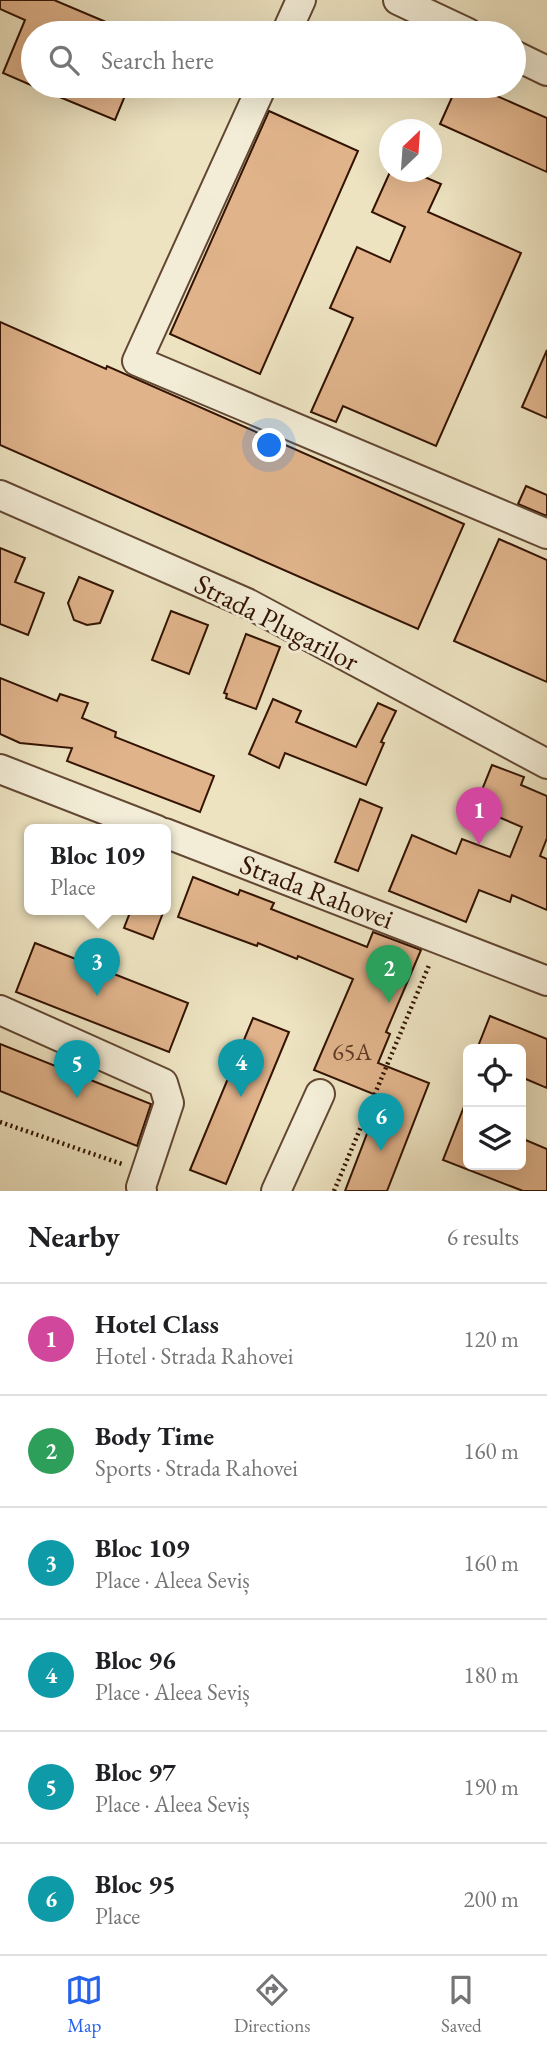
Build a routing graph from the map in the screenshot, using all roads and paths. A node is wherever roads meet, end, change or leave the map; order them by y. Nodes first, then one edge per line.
1 (301, 0) edge
2 (398, 0) edge
3 (291, 21) edge
4 (443, 21) edge
5 (526, 61) edge
6 (547, 71) edge
7 (257, 98) edge
8 (0, 495) edge
9 (547, 534) edge
10 (547, 764) edge
11 (0, 769) edge
12 (142, 824) edge
13 (171, 835) edge
14 (440, 939) junction
15 (547, 981) edge
16 (0, 1010) edge
17 (320, 1094) dead end
18 (0, 1122) edge
19 (144, 1182) edge
20 (276, 1191) edge
21 (334, 1191) edge

1 - 3 street
2 - 4 street
5 - 6 street
7 - 9 street
8 - 10 street, Strada Plugarilor
11 - 12 street
13 - 14 street, Strada Rahovei
14 - 15 street, Strada Rahovei
14 - 21 path
16 - 19 street
17 - 20 street
18 - 19 path

